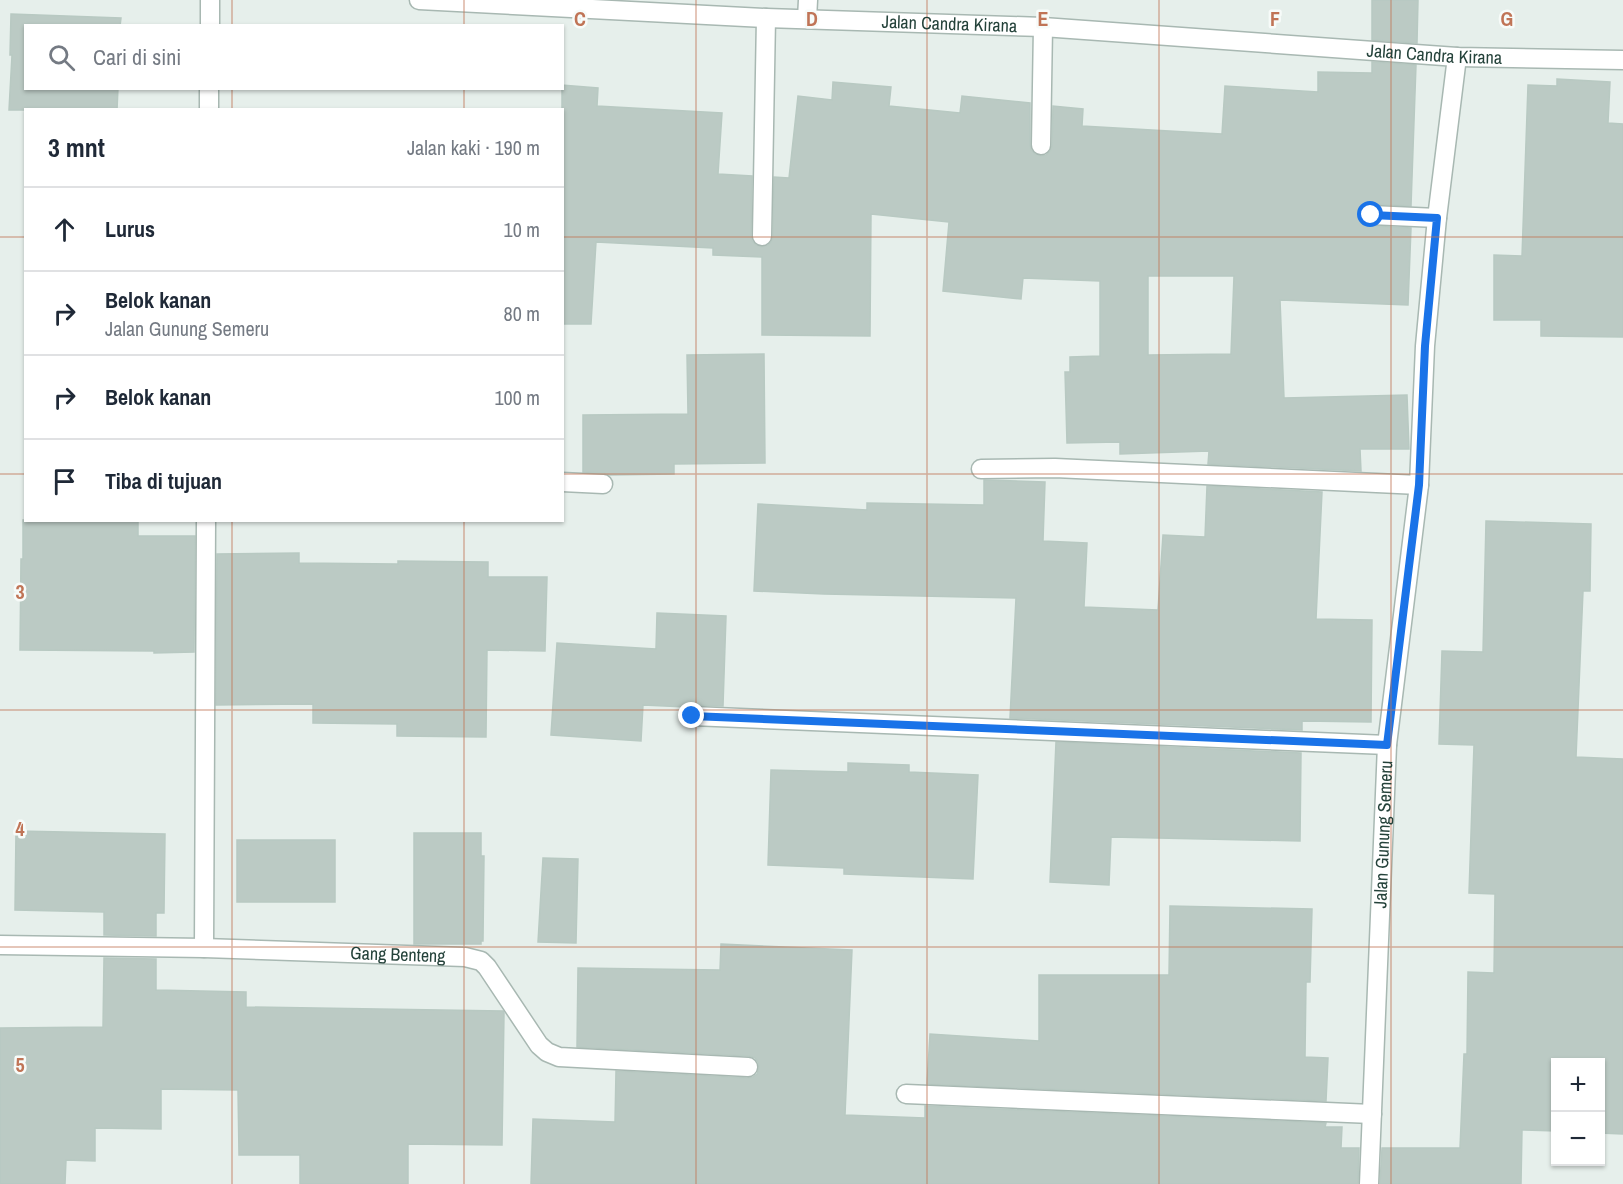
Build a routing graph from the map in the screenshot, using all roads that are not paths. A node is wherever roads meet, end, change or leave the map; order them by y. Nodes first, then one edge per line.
1 (210, 0) edge
2 (419, 0) edge
3 (808, 0) edge
4 (765, 18) junction
5 (807, 19) junction
6 (210, 24) edge
7 (1043, 27) junction
8 (1457, 57) junction
9 (1623, 60) edge
10 (209, 90) edge
11 (209, 108) edge
12 (1041, 145) dead end
13 (1371, 215) dead end
14 (1437, 218) junction
15 (762, 236) dead end
16 (981, 469) dead end
17 (564, 482) edge
18 (603, 484) dead end
19 (1419, 485) junction
20 (206, 522) edge
21 (692, 716) dead end
22 (1387, 745) junction
23 (0, 945) edge
24 (204, 948) junction
25 (748, 1067) dead end
26 (906, 1094) dead end
27 (1372, 1114) junction
28 (1369, 1184) edge

1 - 6 street
2 - 4 street, Jalan Candra Kirana
3 - 5 street
4 - 5 street, Jalan Candra Kirana
4 - 15 street
5 - 7 street, Jalan Candra Kirana
7 - 8 street, Jalan Candra Kirana
7 - 12 street
8 - 9 street, Jalan Candra Kirana
8 - 14 street, Jalan Gunung Semeru
10 - 11 street
13 - 14 street
14 - 19 street, Jalan Gunung Semeru
16 - 19 street
17 - 18 street
19 - 22 street, Jalan Gunung Semeru
20 - 24 street
21 - 22 street
22 - 27 street, Jalan Gunung Semeru
23 - 24 street, Gang Benteng
24 - 25 street, Gang Benteng
26 - 27 street
27 - 28 street, Jalan Gunung Semeru

